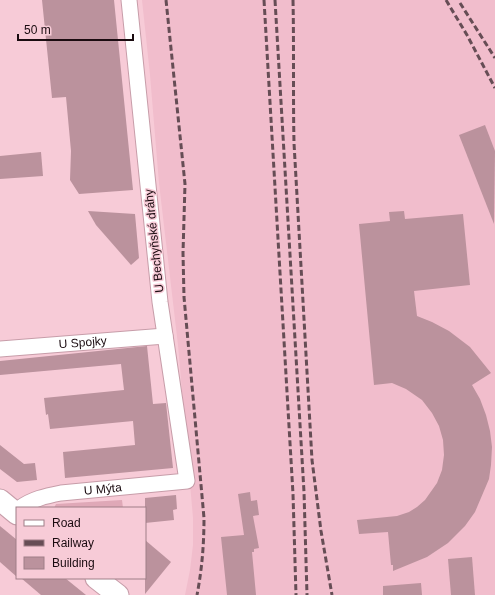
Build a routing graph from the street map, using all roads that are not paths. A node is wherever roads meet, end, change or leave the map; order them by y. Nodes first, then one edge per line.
1 (129, 0) edge
2 (165, 336) junction
3 (0, 349) edge
4 (187, 481) joint
5 (18, 507) edge
6 (97, 579) edge
7 (118, 595) edge

1 - 2 street, U Bechyňské dráhy
2 - 3 street, U Spojky
2 - 4 street, U Bechyňské dráhy
4 - 5 street, U Mýta
6 - 7 main road

